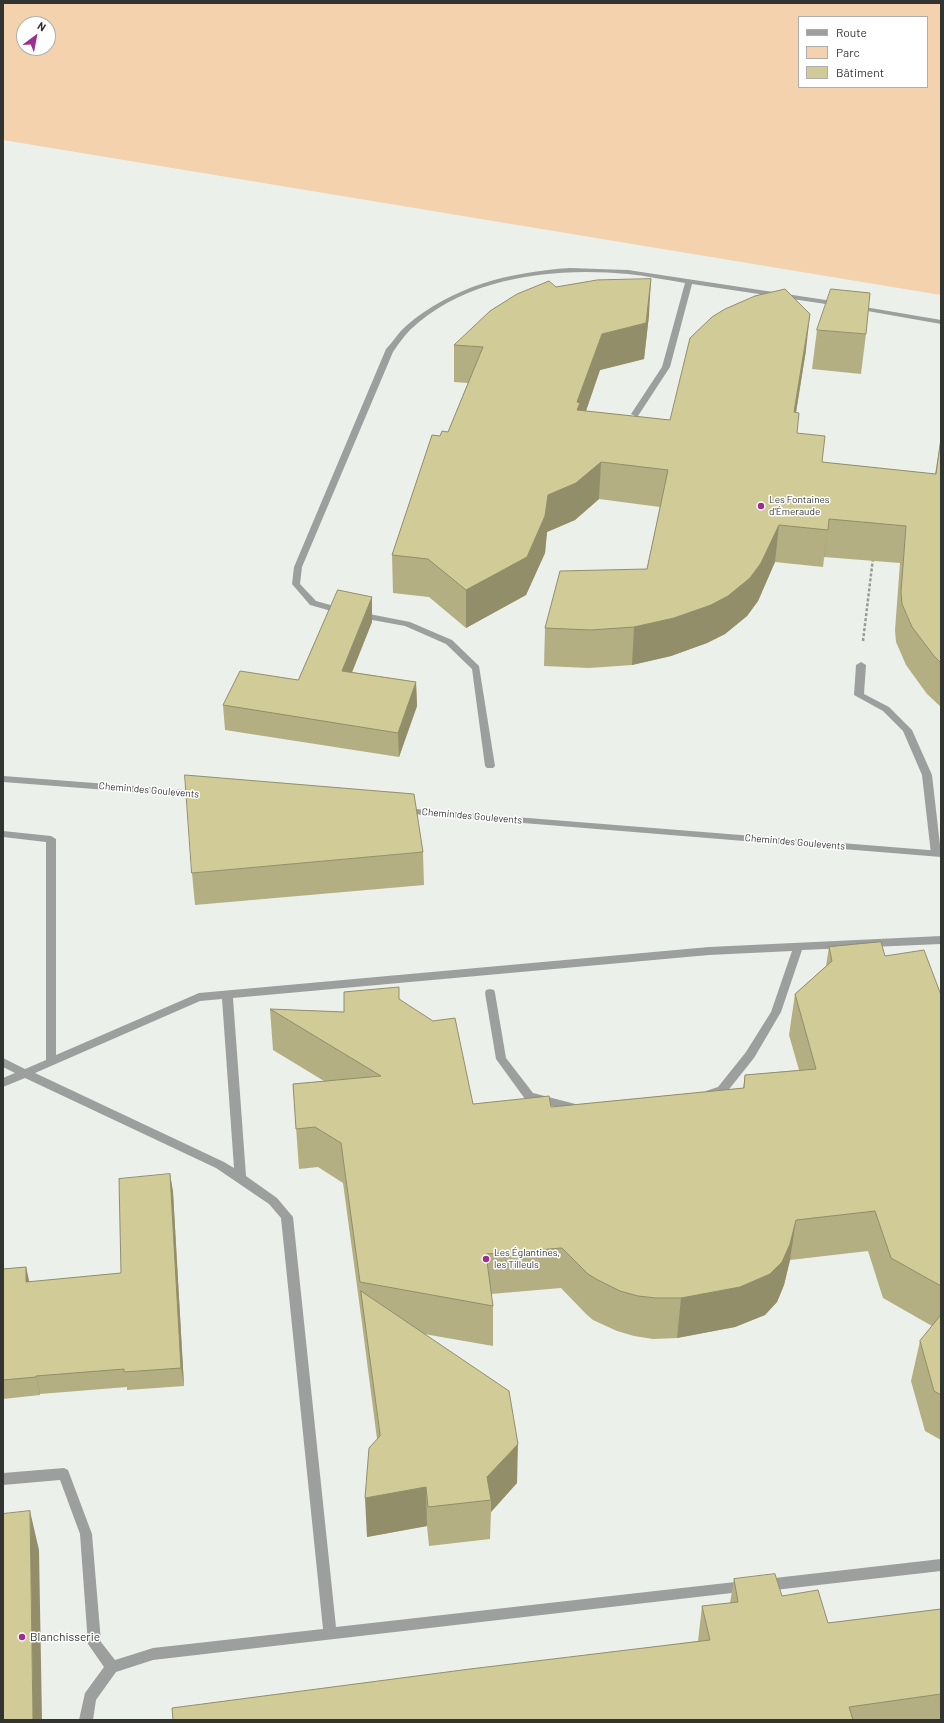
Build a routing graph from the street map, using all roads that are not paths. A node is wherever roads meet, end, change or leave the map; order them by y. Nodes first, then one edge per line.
1 (689, 281) junction
2 (941, 322) edge
3 (635, 414) dead end
4 (861, 665) road end
5 (490, 766) dead end
6 (3, 779) edge
7 (209, 795) edge
8 (390, 810) edge
9 (3, 834) edge
10 (938, 854) edge
11 (941, 940) edge
12 (798, 946) junction
13 (490, 993) dead end
14 (227, 994) junction
15 (51, 1060) junction
16 (3, 1062) edge
17 (24, 1073) junction
18 (3, 1083) edge
19 (701, 1097) edge
20 (587, 1111) edge
21 (240, 1178) junction
22 (3, 1480) edge
23 (941, 1565) edge
24 (330, 1634) junction
25 (112, 1667) junction
26 (86, 1720) edge

1 - 2 street
1 - 3 street
1 - 5 street
4 - 10 street
6 - 7 street, Chemin des Goulevents
8 - 10 street, Chemin des Goulevents
9 - 15 street
11 - 12 street
12 - 14 street
12 - 19 street
13 - 20 street
14 - 15 street
14 - 21 street
15 - 17 street
16 - 17 street
17 - 18 street
17 - 21 street
21 - 24 street
22 - 25 street
23 - 24 street
24 - 25 street
25 - 26 street

